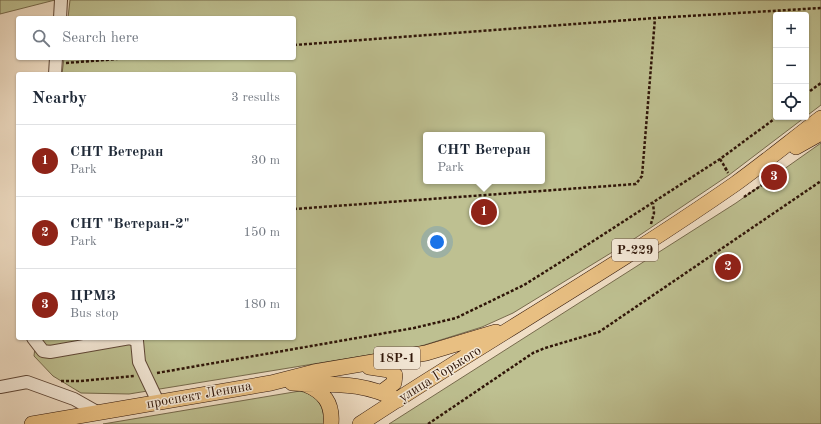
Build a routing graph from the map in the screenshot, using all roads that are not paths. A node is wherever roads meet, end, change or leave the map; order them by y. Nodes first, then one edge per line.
1 (61, 0) edge
2 (60, 16) edge
3 (821, 118) edge
4 (821, 132) edge
5 (749, 173) junction
6 (520, 324) junction
7 (35, 340) edge
8 (119, 340) edge
9 (135, 340) edge
10 (355, 366) junction
11 (271, 383) junction
12 (304, 384) junction
13 (0, 387) edge
14 (382, 392) junction
15 (398, 400) junction
16 (158, 402) junction
17 (98, 412) junction
18 (32, 424) edge
19 (331, 424) edge
20 (360, 424) edge

1 - 2 street
3 - 5 main road, Р-229
4 - 5 main road, Р-229
5 - 6 main road, Р-229
6 - 10 main road, проспект Ленина / 18Р-1
6 - 15 main road, улица Горького / Р-229
7 - 8 street
9 - 16 street
10 - 11 main road, проспект Ленина / 18Р-1
10 - 14 main road
11 - 12 main road, проспект Ленина / 18Р-1
11 - 16 main road, проспект Ленина / 18Р-1
12 - 14 main road, проспект Ленина / 18Р-1
12 - 19 main road
13 - 17 street
14 - 15 main road, проспект Ленина / 18Р-1
15 - 20 main road, улица Горького / Р-229
16 - 17 main road, проспект Ленина / 18Р-1
17 - 18 main road, проспект Ленина / 18Р-1

